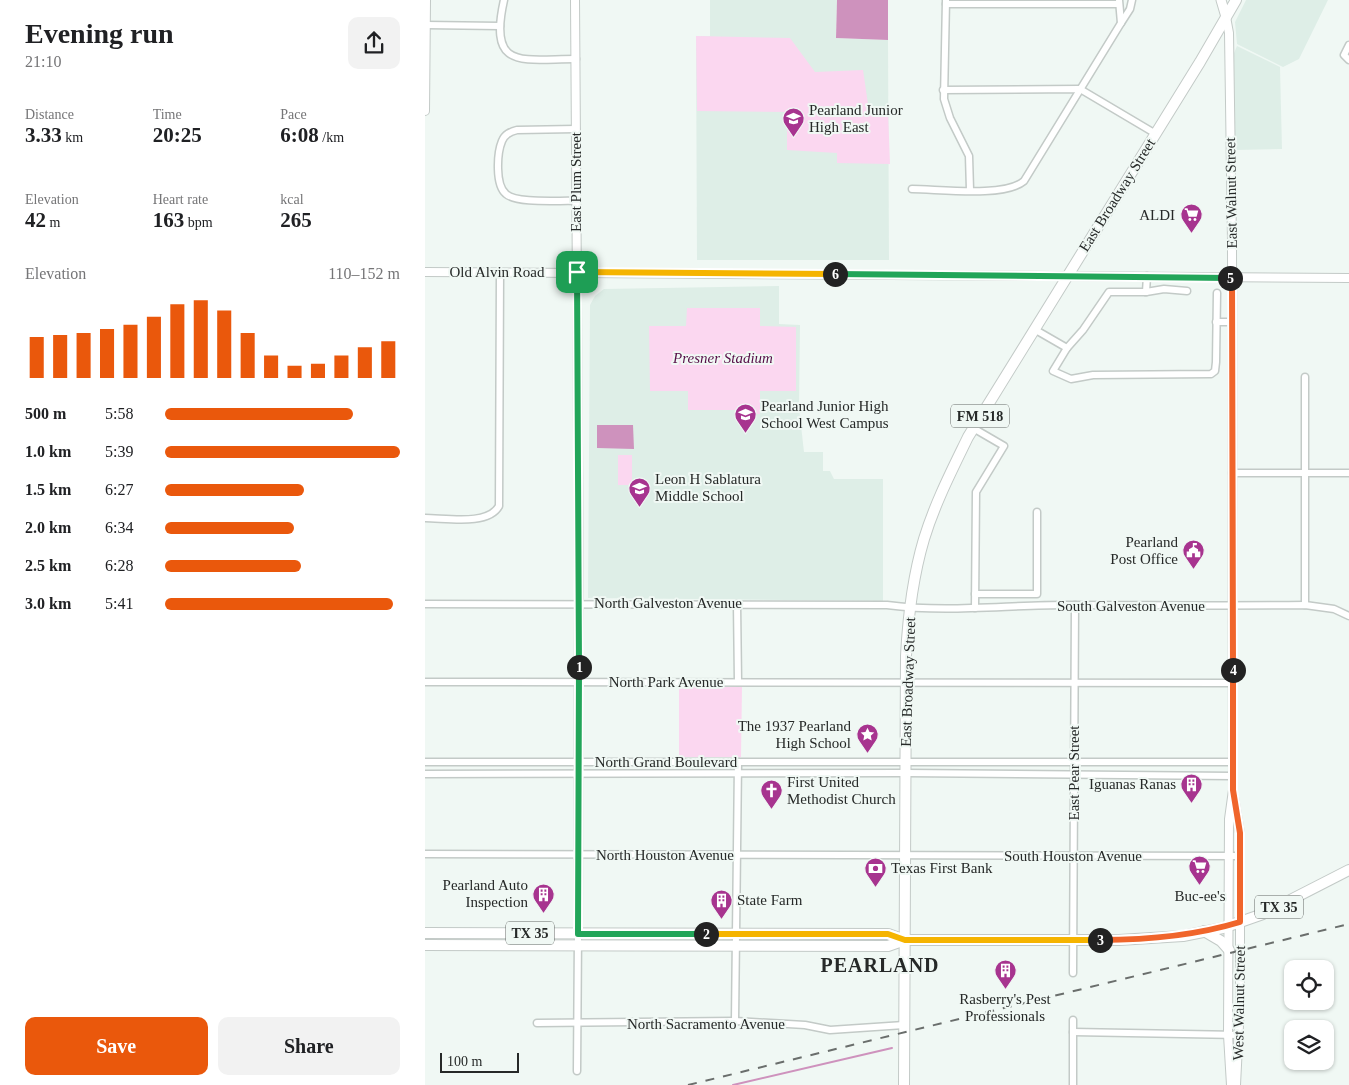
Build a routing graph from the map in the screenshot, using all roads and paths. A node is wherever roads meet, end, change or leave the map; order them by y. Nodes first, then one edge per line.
1 (426, 0) edge
2 (504, 0) edge
3 (575, 0) edge
4 (1132, 0) edge
5 (1221, 0) edge
6 (1236, 0) edge
7 (946, 2) edge
8 (1119, 2) edge
9 (1226, 17) junction
10 (1121, 23) junction
11 (425, 25) edge
12 (500, 26) junction
13 (1349, 45) edge
14 (576, 59) junction
15 (1349, 60) edge
16 (943, 90) junction
17 (1080, 90) junction
18 (425, 111) edge
19 (576, 129) junction
20 (1155, 134) junction
21 (912, 189) dead end
22 (970, 190) junction
23 (576, 201) junction
24 (425, 272) edge
25 (500, 272) junction
26 (577, 272) junction
27 (1067, 275) junction
28 (1147, 276) junction
29 (1232, 278) junction
30 (1349, 278) edge
31 (1187, 291) dead end
32 (1147, 292) junction
33 (1217, 293) dead end
34 (1217, 322) junction
35 (1232, 322) junction
36 (1034, 329) junction
37 (1067, 348) junction
38 (1305, 377) dead end
39 (973, 428) junction
40 (1233, 473) junction
41 (1305, 473) junction
42 (1349, 473) edge
43 (1037, 512) dead end
44 (425, 518) edge
45 (975, 594) junction
46 (579, 603) junction
47 (425, 604) edge
48 (737, 604) junction
49 (1075, 605) junction
50 (1305, 605) junction
51 (1233, 606) junction
52 (911, 608) junction
53 (975, 608) junction
54 (1349, 616) edge
55 (425, 682) edge
56 (579, 682) junction
57 (738, 682) junction
58 (906, 682) junction
59 (1075, 682) junction
60 (1233, 683) junction
61 (425, 762) edge
62 (578, 762) junction
63 (738, 762) junction
64 (906, 762) junction
65 (1074, 762) junction
66 (1233, 762) junction
67 (906, 773) junction
68 (425, 774) edge
69 (577, 774) junction
70 (738, 774) junction
71 (1074, 775) junction
72 (1233, 776) junction
73 (1233, 790) junction
74 (425, 854) edge
75 (577, 855) junction
76 (737, 855) junction
77 (906, 856) junction
78 (1074, 856) junction
79 (1229, 856) junction
80 (1240, 856) junction
81 (1349, 870) edge
82 (1240, 922) junction
83 (1229, 925) junction
84 (1204, 932) junction
85 (425, 933) edge
86 (578, 934) junction
87 (737, 934) junction
88 (905, 940) junction
89 (1073, 940) junction
90 (425, 945) edge
91 (578, 946) junction
92 (737, 946) junction
93 (1229, 950) junction
94 (1073, 973) dead end
95 (1073, 1020) dead end
96 (735, 1021) junction
97 (537, 1023) dead end
98 (577, 1024) junction
99 (904, 1025) junction
100 (1073, 1032) junction
101 (1228, 1035) junction
102 (1239, 1035) junction
103 (577, 1071) dead end
104 (904, 1085) edge
105 (1073, 1085) edge
106 (1231, 1085) edge
107 (1236, 1085) edge

1 - 11 street
2 - 12 street
3 - 14 street, East Plum Street
4 - 10 street
5 - 9 main road
6 - 9 main road, East Broadway Street / FM 518
7 - 8 street
7 - 16 street
8 - 10 street
9 - 20 main road, East Broadway Street / FM 518
9 - 29 street, East Walnut Street
10 - 17 street
11 - 12 street
11 - 18 street
12 - 14 street
13 - 15 street
14 - 19 street, East Plum Street
16 - 17 street
16 - 22 street
17 - 20 street
17 - 22 street
19 - 23 street, East Plum Street
19 - 23 street
20 - 27 main road, East Broadway Street / FM 518
21 - 22 street
23 - 26 street, East Plum Street
24 - 25 street, Old Alvin Road
25 - 26 street, Old Alvin Road
25 - 44 street
26 - 27 street, Old Alvin Road
26 - 46 street, East Plum Street
27 - 28 street, Old Alvin Road
27 - 36 main road, East Broadway Street / FM 518
28 - 29 street, Old Alvin Road
28 - 32 street
29 - 30 street, Old Alvin Road
29 - 35 street, East Walnut Street
31 - 32 street
32 - 37 street
33 - 34 street
34 - 35 street
34 - 37 street
35 - 40 street, East Walnut Street
36 - 37 street
36 - 39 main road, East Broadway Street / FM 518
38 - 41 street
39 - 45 street
39 - 52 main road, East Broadway Street / FM 518
40 - 41 street
40 - 51 street, East Walnut Street
41 - 42 street
41 - 50 street
43 - 45 street
45 - 53 street
46 - 47 street, North Galveston Avenue
46 - 48 street, North Galveston Avenue
46 - 56 street, East Plum Street
48 - 52 street, North Galveston Avenue
48 - 57 street
49 - 51 street, South Galveston Avenue
49 - 53 street, South Galveston Avenue
49 - 59 street, East Pear Street
50 - 51 street, South Galveston Avenue
50 - 54 street, South Galveston Avenue
51 - 60 street, East Walnut Street
52 - 53 street, South Galveston Avenue
52 - 58 main road, East Broadway Street / FM 518
55 - 56 street, North Park Avenue
56 - 57 street, North Park Avenue
56 - 62 street, East Plum Street
57 - 58 street, North Park Avenue
58 - 59 street, North Park Avenue
58 - 64 main road, East Broadway Street / FM 518
59 - 60 street, North Park Avenue
59 - 65 street, East Pear Street
60 - 66 street, East Walnut Street
61 - 62 street, North Grand Boulevard
62 - 63 street, North Grand Boulevard
62 - 69 street, East Plum Street
63 - 64 street, North Grand Boulevard
63 - 70 street
64 - 65 street, North Grand Boulevard
64 - 67 main road, East Broadway Street / FM 518
65 - 66 street, North Grand Boulevard
65 - 71 street, East Pear Street
66 - 72 street, East Walnut Street
67 - 70 street, North Grand Boulevard
67 - 71 street, North Grand Boulevard
67 - 77 main road, East Broadway Street / FM 518
68 - 69 street, North Grand Boulevard
69 - 70 street, North Grand Boulevard
69 - 75 street, East Plum Street
70 - 76 street
71 - 72 street, North Grand Boulevard
71 - 78 street, East Pear Street
72 - 73 street, East Walnut Street
73 - 79 street, East Walnut Street
73 - 80 street, East Walnut Street
74 - 75 street, North Houston Avenue
75 - 76 street, North Houston Avenue
75 - 86 street, East Plum Street
76 - 77 street, North Houston Avenue
76 - 87 street
77 - 78 street, South Houston Avenue
77 - 88 main road, East Broadway Street / FM 518
78 - 79 street, South Houston Avenue
78 - 89 street, East Pear Street
79 - 80 street, South Houston Avenue
79 - 83 street, East Walnut Street
80 - 82 street, East Walnut Street
81 - 82 main road, TX 35
82 - 83 main road, TX 35
82 - 102 street, West Walnut Street
83 - 84 main road, TX 35
83 - 93 street, West Walnut Street
84 - 89 main road, TX 35
84 - 93 main road
85 - 86 main road, TX 35
86 - 87 main road, TX 35
86 - 91 street
87 - 88 main road, TX 35
87 - 92 street
88 - 89 main road, TX 35
88 - 92 main road, TX 35
88 - 99 main road, FM 518
89 - 94 street, East Pear Street
90 - 91 main road, TX 35
91 - 92 main road, TX 35
91 - 98 street
92 - 96 street
93 - 101 street, West Walnut Street
95 - 100 street
96 - 98 street, North Sacramento Avenue
96 - 99 street, North Sacramento Avenue
97 - 98 street, North Sacramento Avenue
98 - 103 street
99 - 104 main road, FM 518
100 - 101 street
100 - 105 street
101 - 102 street
101 - 106 street, West Walnut Street
102 - 107 street, West Walnut Street

